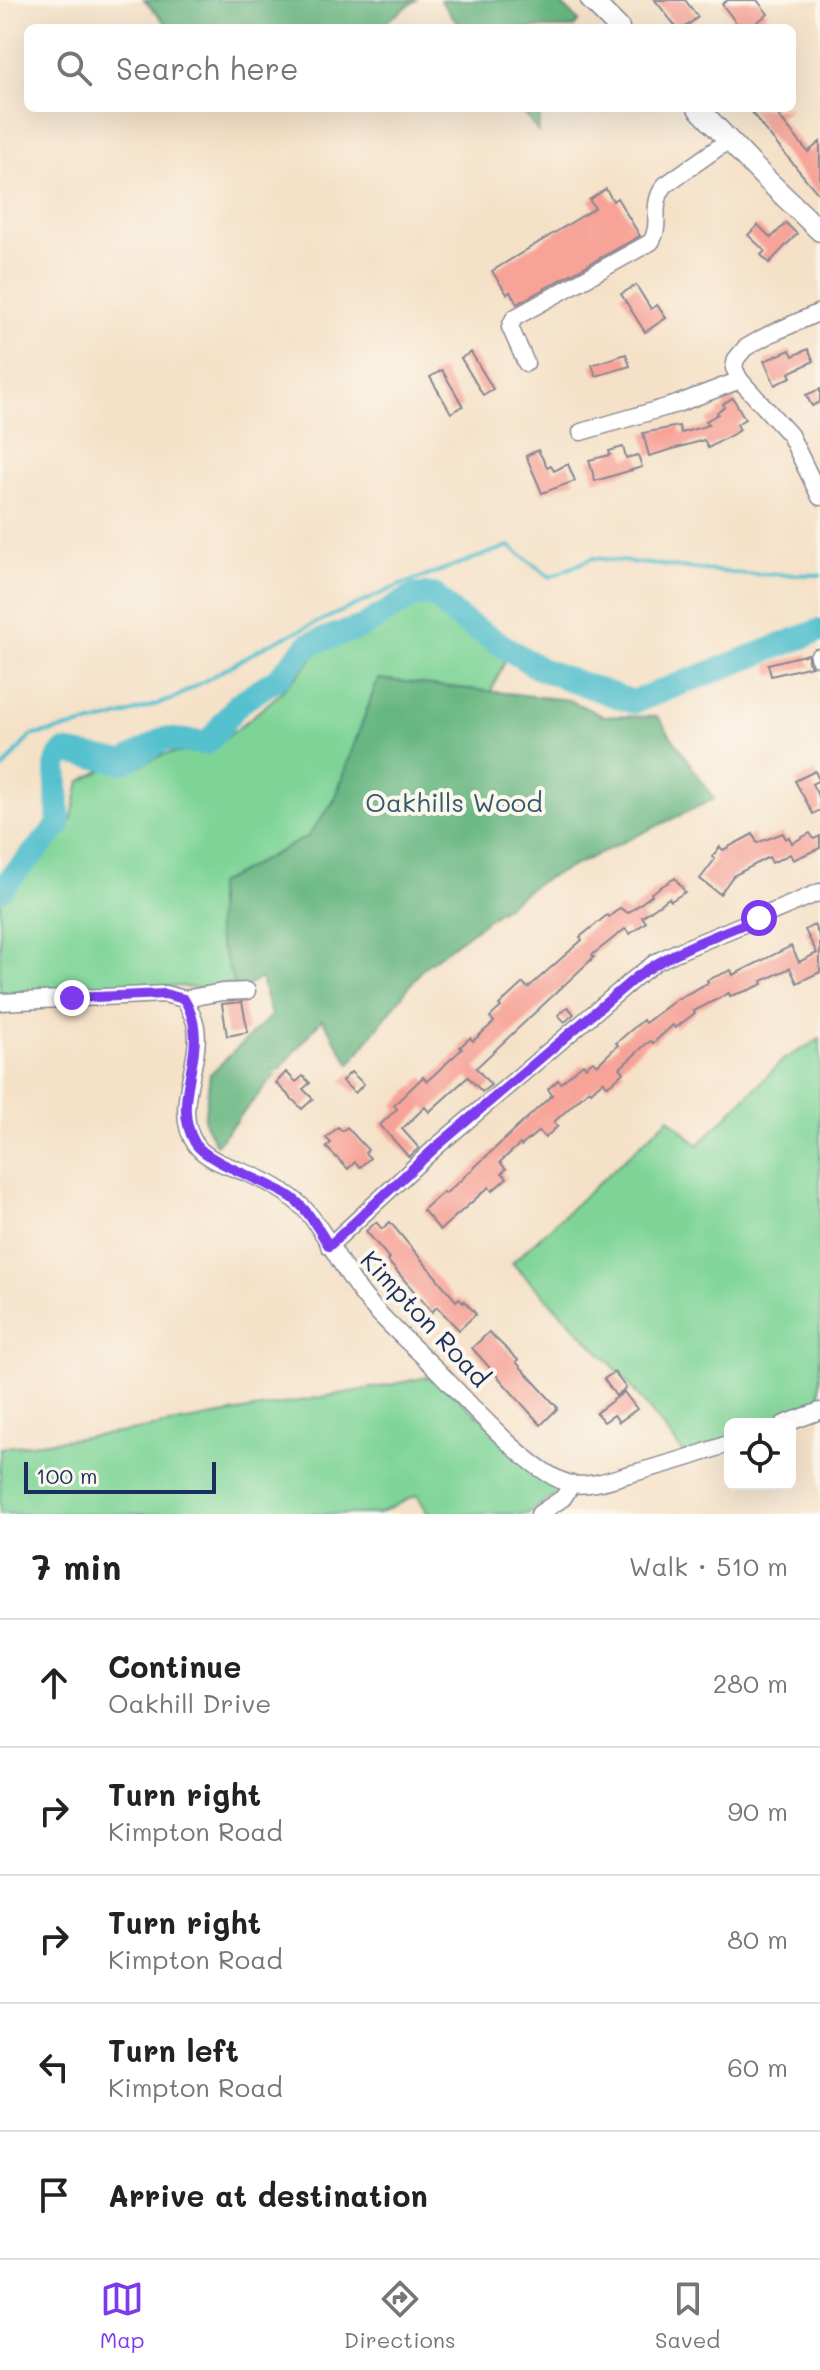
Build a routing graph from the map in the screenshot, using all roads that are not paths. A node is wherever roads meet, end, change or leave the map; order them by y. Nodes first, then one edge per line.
1 (591, 0) edge
2 (615, 24) edge
3 (702, 112) edge
4 (729, 140) junction
5 (820, 231) edge
6 (820, 312) edge
7 (526, 363) dead end
8 (740, 380) junction
9 (581, 432) dead end
10 (820, 497) edge
11 (820, 892) edge
12 (247, 991) dead end
13 (184, 999) junction
14 (0, 1002) edge
15 (329, 1246) junction
16 (820, 1411) edge
17 (796, 1420) edge
18 (724, 1445) edge
19 (572, 1484) junction
20 (539, 1514) edge

1 - 2 main road
3 - 4 main road
4 - 5 main road
4 - 7 street
6 - 8 street
8 - 9 street
8 - 10 street
11 - 15 street
12 - 13 street
13 - 14 street
13 - 15 street, Kimpton Road
15 - 19 street, Kimpton Road
16 - 17 street
18 - 19 street
19 - 20 street

